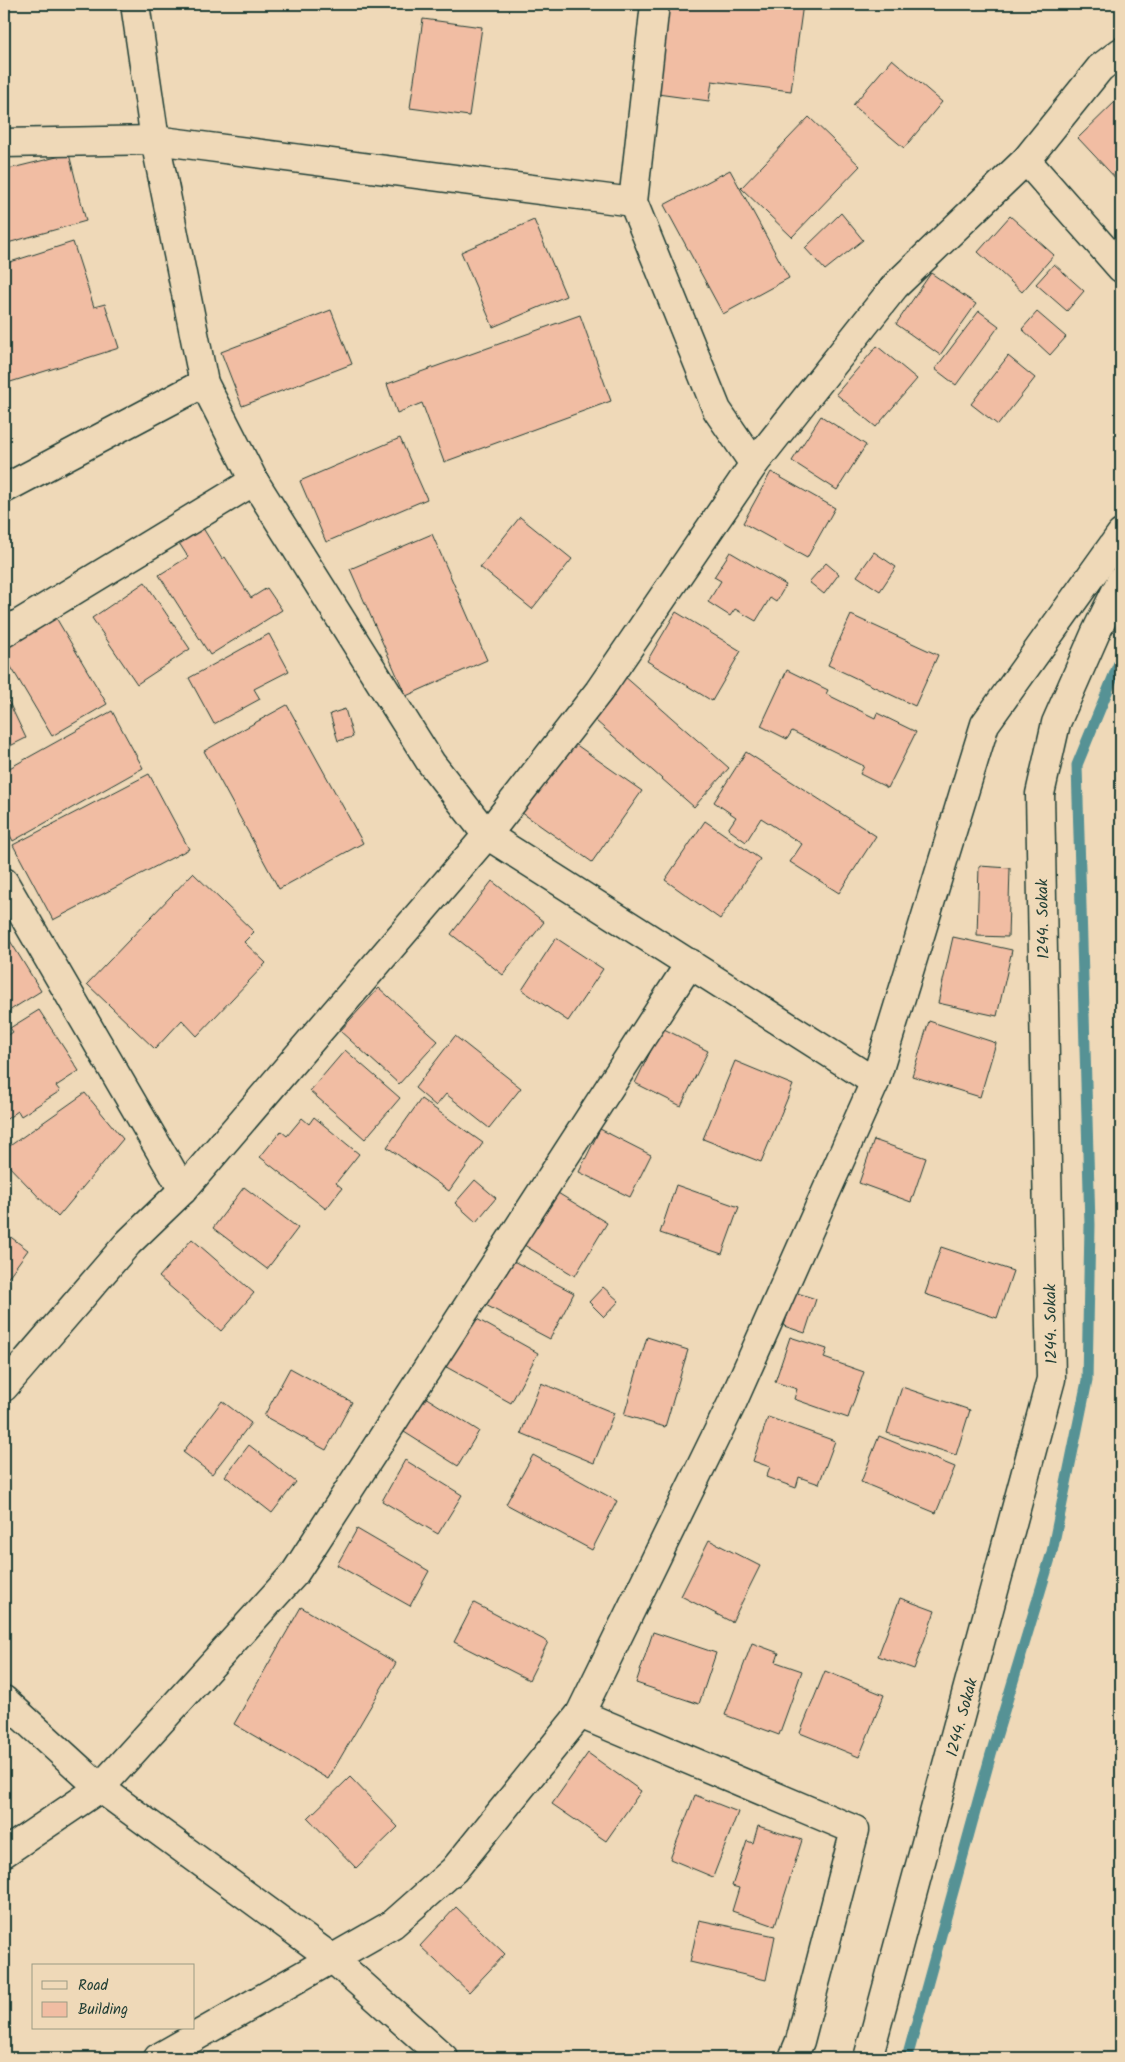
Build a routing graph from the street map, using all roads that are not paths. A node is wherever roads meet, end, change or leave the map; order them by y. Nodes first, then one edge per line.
1 (135, 4) edge
2 (655, 4) edge
3 (1121, 52) edge
4 (155, 140) junction
5 (4, 144) edge
6 (1026, 160) junction
7 (633, 202) junction
8 (1121, 268) edge
9 (204, 383) junction
10 (754, 464) junction
11 (254, 481) junction
12 (4, 489) edge
13 (1121, 534) edge
14 (1121, 581) edge
15 (4, 633) edge
16 (487, 835) junction
17 (4, 882) edge
18 (690, 963) junction
19 (875, 1082) junction
20 (183, 1190) junction
21 (4, 1386) edge
22 (4, 1700) edge
23 (580, 1714) junction
24 (100, 1788) junction
25 (4, 1853) edge
26 (333, 1959) junction
27 (158, 2058) edge
28 (444, 2058) edge
29 (793, 2058) edge
30 (868, 2058) edge

1 - 4 street
2 - 7 street
3 - 6 street
4 - 5 street
4 - 7 street
4 - 9 street
6 - 8 street
6 - 10 street
7 - 10 street
9 - 11 street
9 - 12 street
10 - 16 street
11 - 15 street
11 - 16 street
13 - 19 street
14 - 30 street, 1244. Sokak
16 - 18 street
16 - 20 street
17 - 20 street
18 - 19 street
18 - 24 street
19 - 23 street
20 - 21 street
22 - 24 street
23 - 26 street
23 - 29 street
24 - 25 street
24 - 26 street
26 - 27 street
26 - 28 street

